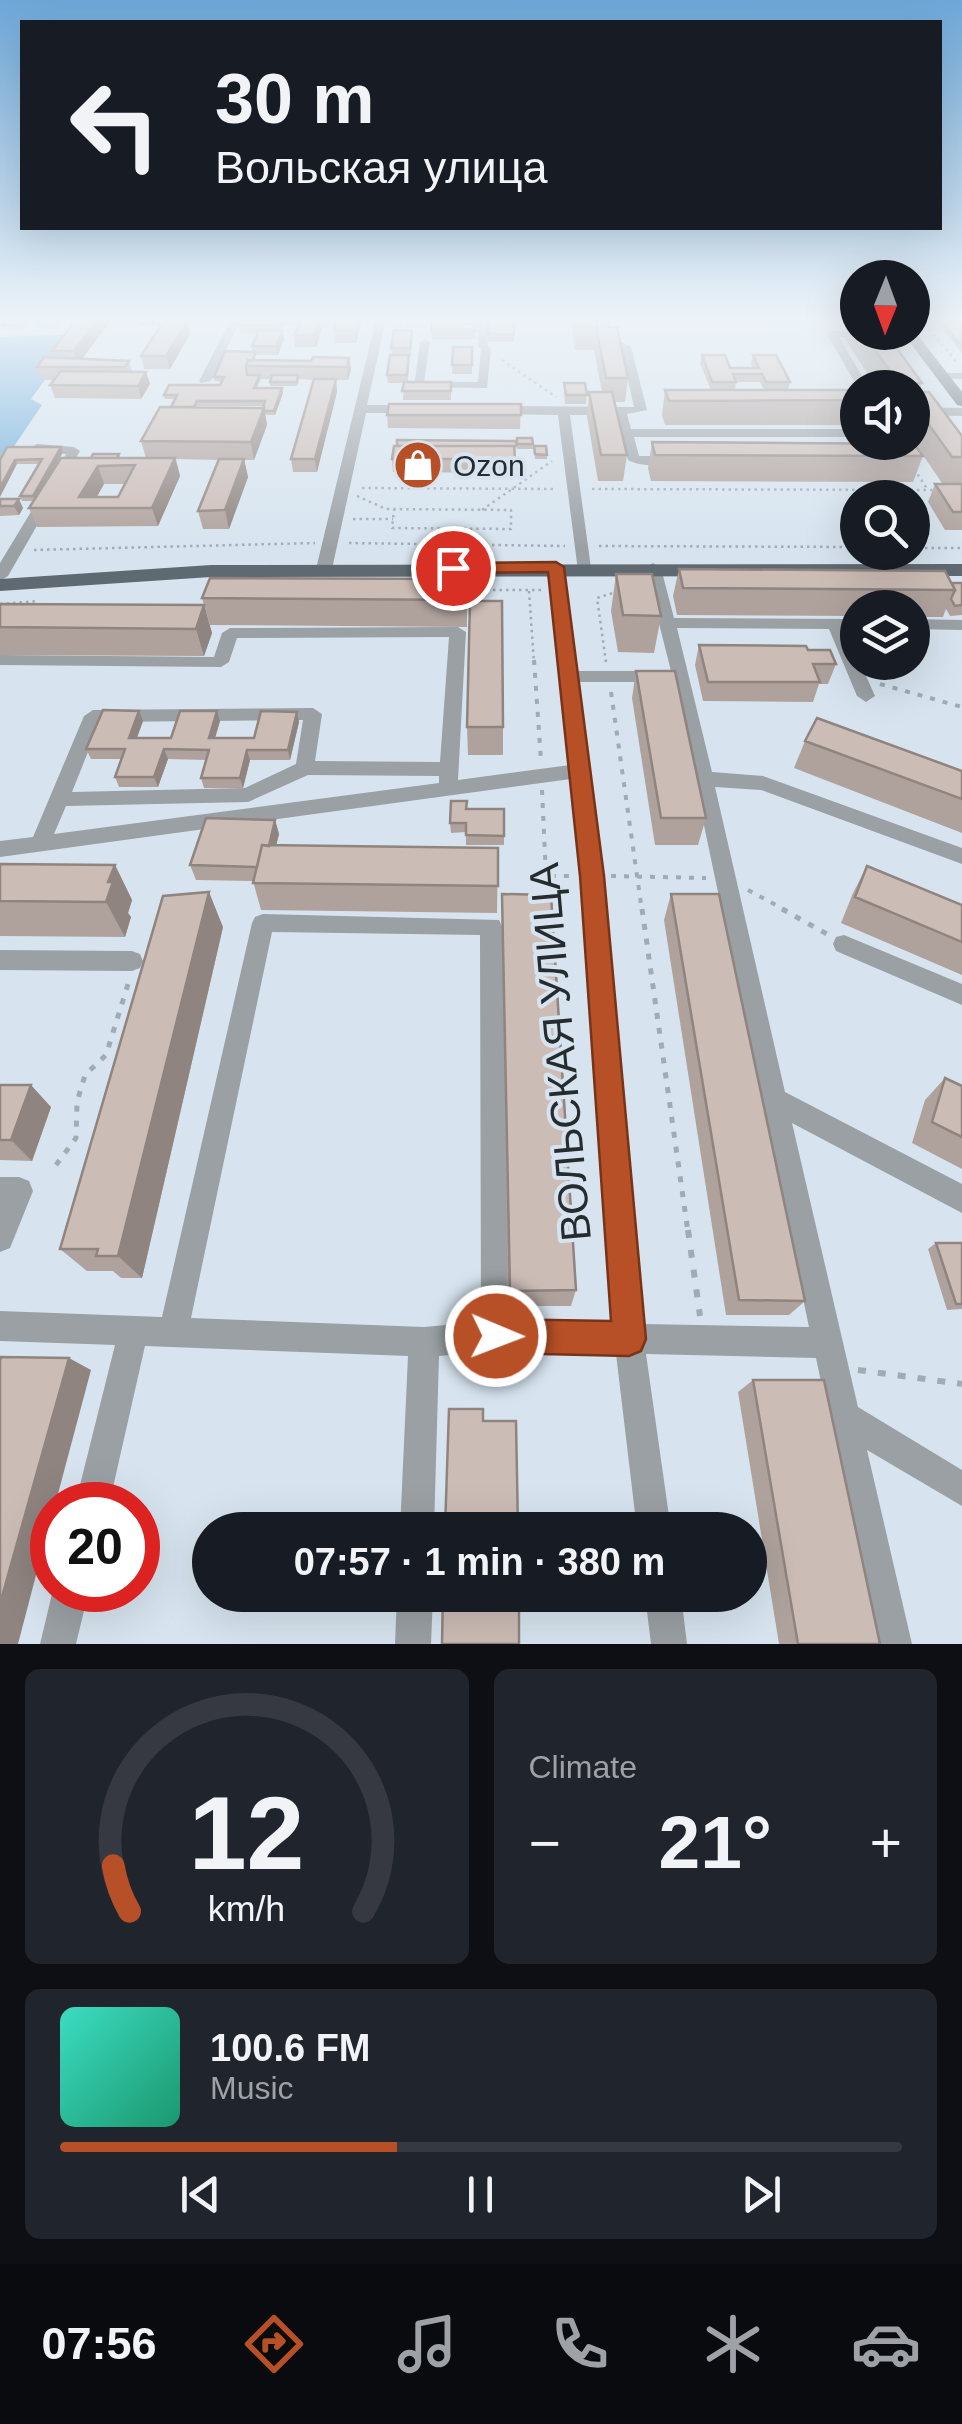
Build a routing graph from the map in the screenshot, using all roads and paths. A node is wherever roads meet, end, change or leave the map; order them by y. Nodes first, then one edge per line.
1 (364, 396) edge
2 (555, 396) edge
3 (638, 396) edge
4 (360, 409) junction
5 (424, 410) edge
6 (476, 410) edge
7 (562, 411) junction
8 (620, 411) junction
9 (930, 411) edge
10 (962, 412) edge
11 (626, 433) junction
12 (840, 433) edge
13 (20, 448) edge
14 (568, 449) junction
15 (693, 460) edge
16 (909, 462) edge
17 (63, 470) junction
18 (80, 470) edge
19 (921, 480) edge
20 (513, 488) junction
21 (544, 489) dead end
22 (573, 489) junction
23 (840, 490) edge
24 (930, 490) edge
25 (945, 490) edge
26 (348, 491) junction
27 (394, 510) junction
28 (482, 510) junction
29 (348, 518) dead end
30 (393, 519) junction
31 (406, 528) junction
32 (502, 528) junction
33 (330, 543) junction
34 (403, 544) junction
35 (503, 545) junction
36 (580, 546) junction
37 (840, 548) edge
38 (930, 548) edge
39 (962, 548) edge
40 (15, 550) junction
41 (582, 568) junction
42 (324, 569) junction
43 (962, 570) edge
44 (0, 576) edge
45 (655, 577) junction
46 (557, 578) junction
47 (0, 584) edge
48 (615, 588) edge
49 (454, 590) edge
50 (528, 590) junction
51 (50, 600) edge
52 (0, 604) edge
53 (667, 623) junction
54 (835, 624) junction
55 (840, 624) edge
56 (930, 624) edge
57 (962, 625) edge
58 (0, 660) edge
59 (608, 676) junction
60 (681, 676) junction
61 (568, 677) junction
62 (866, 696) dead end
63 (305, 768) junction
64 (449, 769) junction
65 (579, 770) junction
66 (542, 776) junction
67 (707, 779) junction
68 (448, 790) junction
69 (58, 799) junction
70 (41, 842) junction
71 (0, 849) edge
72 (962, 856) edge
73 (592, 876) junction
74 (639, 877) junction
75 (728, 879) junction
76 (844, 944) joint
77 (0, 960) edge
78 (132, 962) joint
79 (962, 996) edge
80 (777, 1101) junction
81 (56, 1165) dead end
82 (0, 1192) edge
83 (962, 1199) edge
84 (0, 1238) edge
85 (0, 1326) edge
86 (134, 1329) junction
87 (174, 1330) junction
88 (496, 1336) junction
89 (629, 1339) junction
90 (704, 1340) junction
91 (424, 1342) junction
92 (832, 1354) junction
93 (962, 1384) edge
94 (844, 1417) junction
95 (97, 1482) edge
96 (962, 1490) edge
97 (418, 1512) edge
98 (652, 1512) edge
99 (66, 1612) edge
100 (414, 1612) edge
101 (664, 1612) edge
102 (58, 1644) edge
103 (413, 1644) edge
104 (669, 1644) edge
105 (894, 1644) edge

1 - 4 street
2 - 7 path
3 - 8 street
4 - 5 street
4 - 26 street
6 - 7 street
7 - 8 street
7 - 14 street
8 - 11 street
9 - 10 street
11 - 12 street
11 - 15 street
13 - 17 street
14 - 20 path
14 - 22 street
16 - 19 path
17 - 18 street
17 - 40 street
20 - 21 path
20 - 26 path
20 - 28 path
22 - 23 path
22 - 36 street
24 - 25 path
26 - 27 path
26 - 33 street
27 - 28 path
27 - 30 path
28 - 32 path
29 - 30 path
30 - 31 path
31 - 32 path
31 - 34 path
32 - 35 path
33 - 34 path
33 - 40 path
33 - 42 street
34 - 35 path
35 - 36 path
36 - 37 path
36 - 41 street
38 - 39 path
40 - 44 street
41 - 45 main road
41 - 46 main road
42 - 46 main road
42 - 47 main road
43 - 45 main road
45 - 53 street
45 - 59 path
46 - 48 path
46 - 50 path
46 - 61 street, ВОЛЬСКАЯ УЛИЦА
49 - 50 path
50 - 66 path
51 - 52 path
53 - 54 street
53 - 60 street
54 - 55 street
54 - 62 street
56 - 57 street
58 - 64 street
59 - 60 street
59 - 61 street
59 - 74 path
60 - 67 street
61 - 65 street, ВОЛЬСКАЯ УЛИЦА
63 - 64 street
63 - 69 street
63 - 69 street
64 - 68 street
65 - 66 street
65 - 73 street, ВОЛЬСКАЯ УЛИЦА
66 - 68 street
66 - 73 path
67 - 72 street
67 - 75 street
68 - 70 street
69 - 70 street
70 - 71 street
73 - 74 path
73 - 89 street, ВОЛЬСКАЯ УЛИЦА
74 - 75 path
74 - 90 path
75 - 76 path
75 - 80 street
76 - 79 street
77 - 78 street
78 - 81 path
80 - 83 street
80 - 92 street
82 - 84 street
85 - 86 street
86 - 87 street
86 - 95 street
87 - 88 street
87 - 91 street
88 - 89 street
88 - 91 street
89 - 90 street
89 - 98 street, ВОЛЬСКАЯ УЛИЦА
90 - 92 street
91 - 97 street
92 - 93 path
92 - 94 street
94 - 96 street
94 - 105 street
99 - 102 street
100 - 103 street
101 - 104 street

